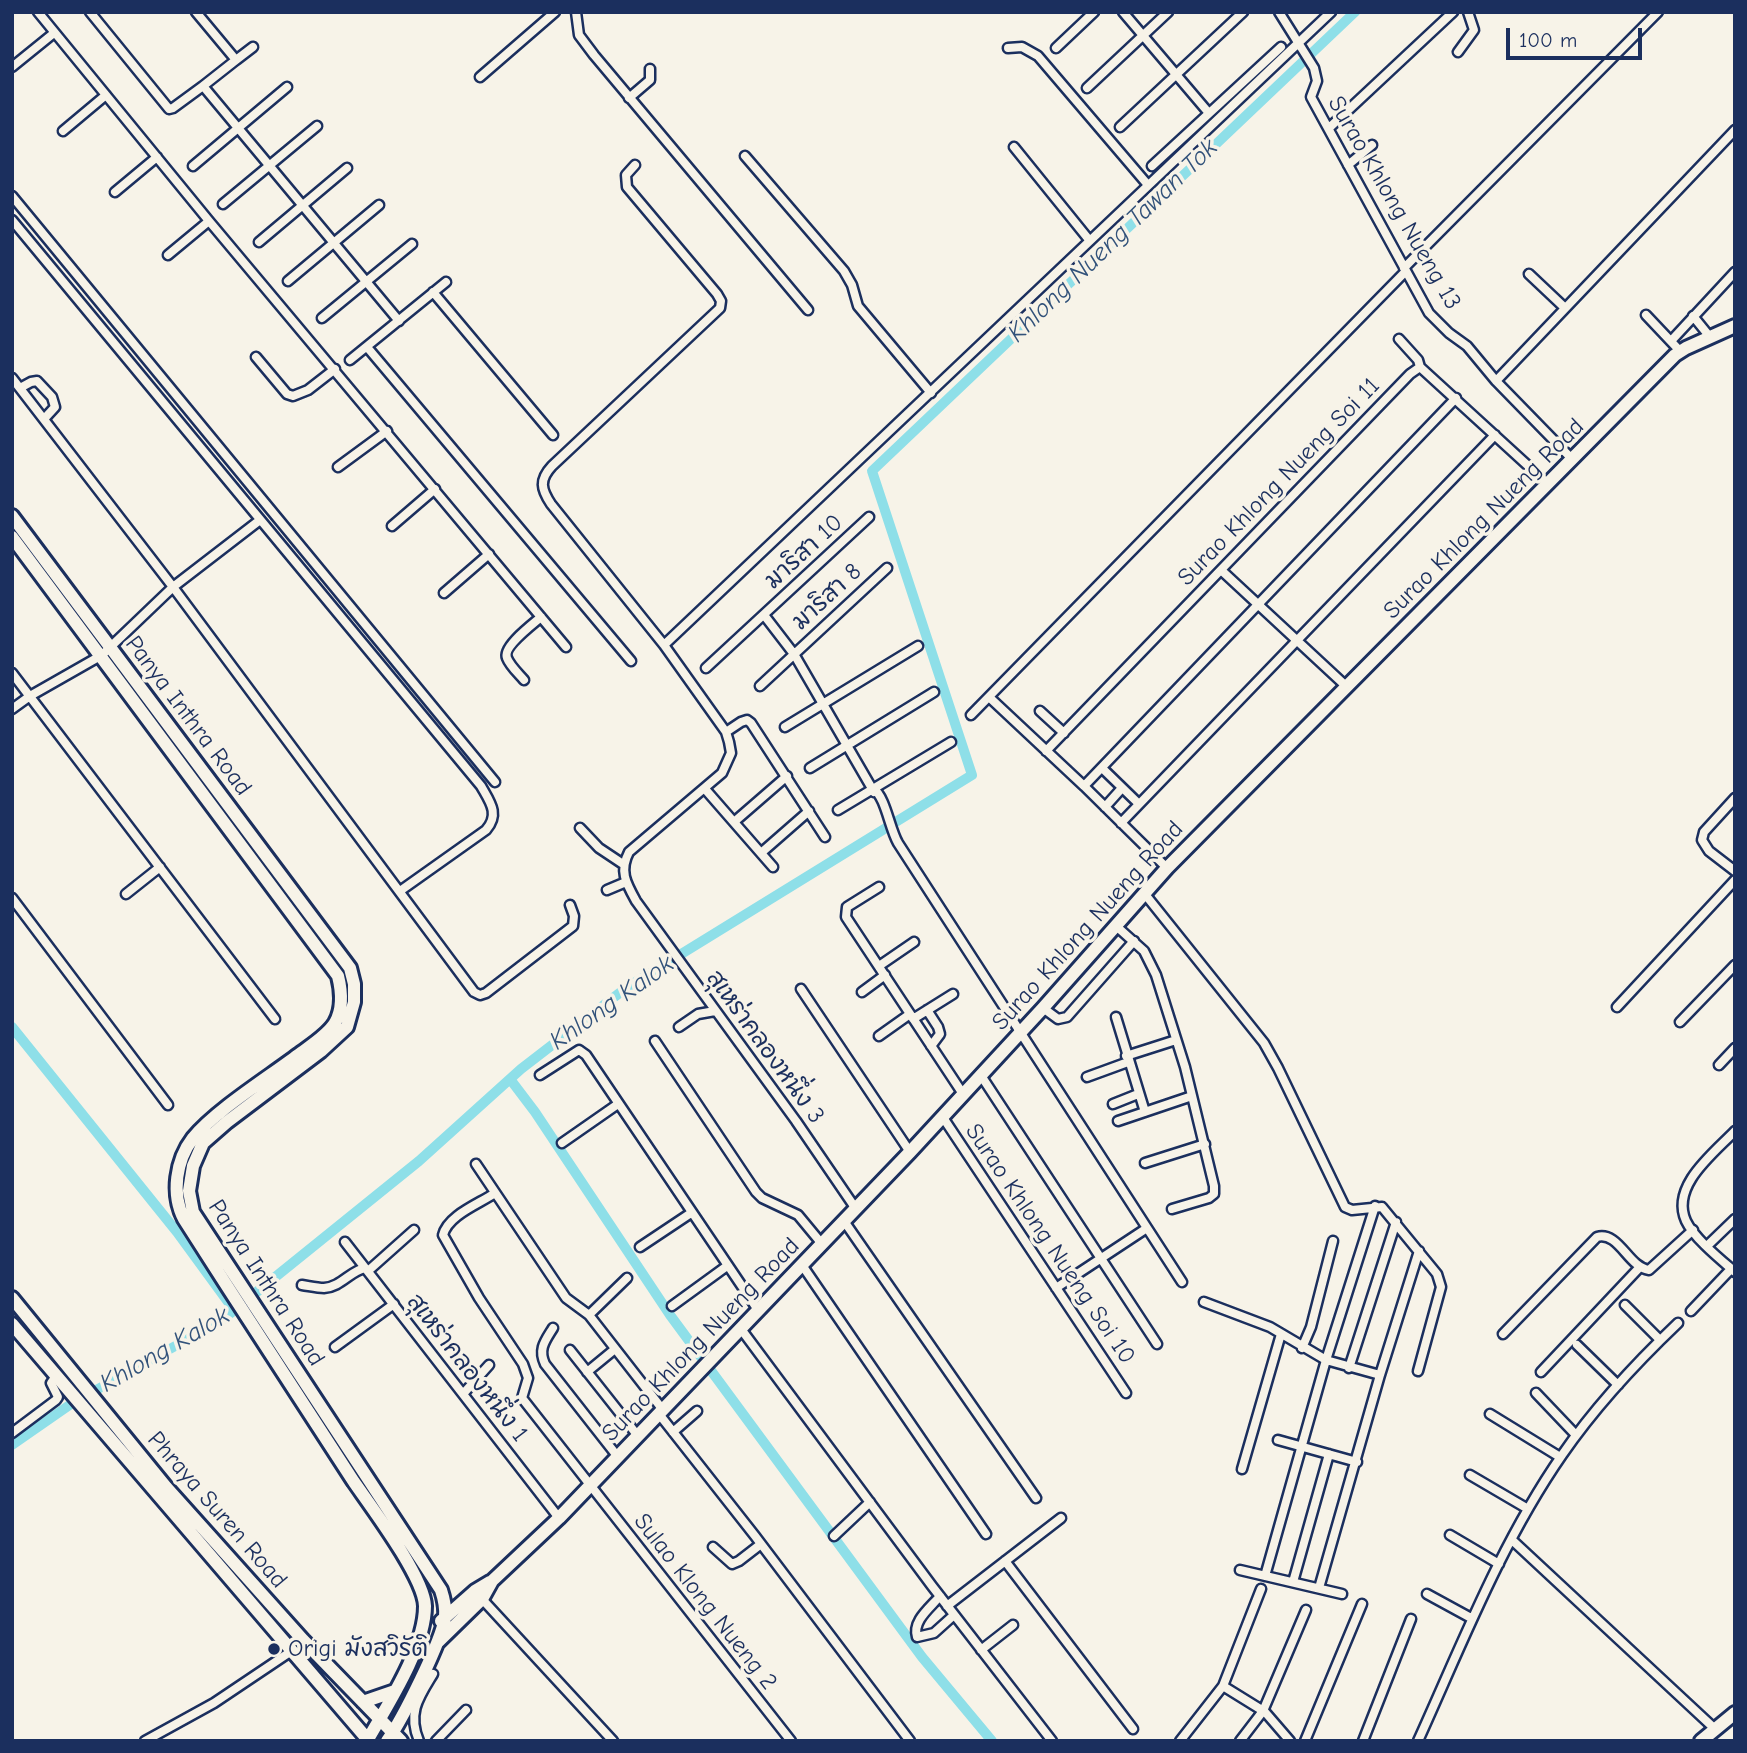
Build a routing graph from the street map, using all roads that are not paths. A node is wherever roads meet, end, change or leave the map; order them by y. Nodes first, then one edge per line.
1 (38, 12) edge
2 (90, 12) edge
3 (196, 12) edge
4 (555, 12) edge
5 (576, 12) edge
6 (1094, 12) edge
7 (1123, 12) edge
8 (1168, 12) edge
9 (1243, 12) edge
10 (1279, 12) edge
11 (1331, 12) edge
12 (1452, 12) edge
13 (1468, 12) edge
14 (1658, 12) edge
15 (54, 33) junction
16 (1143, 36) junction
17 (1301, 44) junction
18 (253, 47) dead end
19 (1281, 47) dead end
20 (1008, 48) dead end
21 (1056, 48) dead end
22 (1458, 52) dead end
23 (236, 61) junction
24 (12, 67) edge
25 (650, 69) dead end
26 (1176, 74) junction
27 (480, 76) dead end
28 (203, 86) junction
29 (287, 87) dead end
30 (1087, 88) dead end
31 (106, 95) junction
32 (629, 98) junction
33 (1208, 112) junction
34 (317, 126) dead end
35 (237, 127) junction
36 (1120, 127) dead end
37 (1329, 128) junction
38 (1735, 130) edge
39 (63, 131) dead end
40 (1372, 145) dead end
41 (1014, 147) dead end
42 (745, 156) dead end
43 (158, 157) junction
44 (635, 165) dead end
45 (1348, 165) junction
46 (192, 166) dead end
47 (270, 166) junction
48 (1152, 166) dead end
49 (347, 168) dead end
50 (1148, 184) junction
51 (114, 192) dead end
52 (12, 196) edge
53 (223, 204) dead end
54 (302, 205) junction
55 (379, 205) dead end
56 (12, 220) edge
57 (209, 221) junction
58 (1090, 241) junction
59 (258, 242) dead end
60 (333, 242) junction
61 (412, 244) dead end
62 (168, 255) dead end
63 (1404, 270) junction
64 (1735, 272) edge
65 (1530, 274) dead end
66 (288, 281) dead end
67 (366, 282) junction
68 (446, 282) dead end
69 (433, 292) junction
70 (1565, 309) junction
71 (808, 310) dead end
72 (1646, 315) dead end
73 (1693, 316) junction
74 (322, 318) dead end
75 (399, 321) junction
76 (1735, 326) edge
77 (1710, 337) junction
78 (1399, 339) dead end
79 (1671, 341) junction
80 (367, 348) junction
81 (1680, 351) junction
82 (256, 357) dead end
83 (350, 360) dead end
84 (1420, 367) junction
85 (335, 369) junction
86 (12, 378) edge
87 (1496, 382) junction
88 (20, 388) junction
89 (931, 393) junction
90 (1456, 398) junction
91 (44, 419) junction
92 (387, 431) junction
93 (554, 435) dead end
94 (1495, 435) junction
95 (1573, 460) junction
96 (338, 467) dead end
97 (1548, 484) junction
98 (435, 489) junction
99 (266, 503) junction
100 (254, 513) junction
101 (12, 516) edge
102 (869, 517) dead end
103 (260, 520) junction
104 (281, 522) junction
105 (392, 526) dead end
106 (269, 531) junction
107 (12, 537) edge
108 (489, 554) junction
109 (887, 568) dead end
110 (1221, 570) junction
111 (173, 587) junction
112 (444, 593) dead end
113 (1259, 606) junction
114 (764, 615) junction
115 (541, 617) junction
116 (1297, 641) junction
117 (664, 645) junction
118 (918, 646) dead end
119 (566, 647) dead end
120 (106, 650) junction
121 (794, 654) junction
122 (631, 661) dead end
123 (706, 668) dead end
124 (12, 673) edge
125 (524, 680) dead end
126 (760, 686) dead end
127 (1347, 687) junction
128 (934, 692) dead end
129 (30, 696) junction
130 (989, 697) junction
131 (823, 703) junction
132 (12, 709) edge
133 (1041, 711) dead end
134 (971, 715) dead end
135 (785, 727) dead end
136 (726, 732) junction
137 (1064, 733) junction
138 (951, 742) dead end
139 (848, 745) junction
140 (1046, 751) junction
141 (810, 768) dead end
142 (1102, 768) junction
143 (787, 776) junction
144 (495, 782) dead end
145 (1084, 786) junction
146 (873, 788) junction
147 (1122, 788) junction
148 (705, 789) junction
149 (1735, 798) edge
150 (1139, 804) junction
151 (1105, 807) junction
152 (838, 810) dead end
153 (809, 811) junction
154 (734, 822) junction
155 (1121, 823) junction
156 (580, 828) dead end
157 (825, 837) dead end
158 (761, 853) junction
159 (623, 864) junction
160 (160, 867) junction
161 (773, 867) dead end
162 (1167, 869) junction
163 (1735, 871) edge
164 (1735, 880) edge
165 (626, 882) junction
166 (878, 887) dead end
167 (607, 890) dead end
168 (400, 891) junction
169 (1144, 893) junction
170 (126, 894) dead end
171 (12, 898) edge
172 (570, 905) dead end
173 (1115, 925) junction
174 (1134, 941) junction
175 (914, 942) dead end
176 (1735, 965) edge
177 (879, 966) junction
178 (885, 975) junction
179 (801, 989) dead end
180 (862, 992) dead end
181 (953, 993) dead end
182 (1617, 1007) dead end
183 (1043, 1008) junction
184 (927, 1010) junction
185 (715, 1011) junction
186 (912, 1016) junction
187 (1116, 1017) dead end
188 (275, 1019) dead end
189 (1680, 1022) dead end
190 (679, 1027) dead end
191 (1021, 1031) junction
192 (879, 1036) dead end
193 (1177, 1040) junction
194 (655, 1041) dead end
195 (931, 1046) junction
196 (1735, 1048) edge
197 (1127, 1059) junction
198 (1719, 1065) dead end
199 (980, 1074) junction
200 (540, 1075) dead end
201 (1087, 1077) dead end
202 (962, 1094) junction
203 (1138, 1094) junction
204 (1192, 1096) junction
205 (618, 1104) junction
206 (1112, 1104) dead end
207 (168, 1105) dead end
208 (1145, 1112) junction
209 (942, 1116) junction
210 (1118, 1121) dead end
211 (1735, 1131) edge
212 (562, 1143) dead end
213 (1205, 1144) junction
214 (910, 1152) junction
215 (1145, 1163) dead end
216 (476, 1164) dead end
217 (495, 1193) junction
218 (1375, 1206) junction
219 (856, 1209) junction
220 (1172, 1209) dead end
221 (691, 1213) junction
222 (1735, 1219) edge
223 (844, 1221) junction
224 (1396, 1223) junction
225 (1147, 1228) junction
226 (414, 1230) dead end
227 (1693, 1230) junction
228 (1333, 1241) dead end
229 (345, 1242) dead end
230 (822, 1244) junction
231 (1707, 1246) junction
232 (640, 1247) dead end
233 (1419, 1251) junction
234 (1103, 1258) junction
235 (802, 1265) junction
236 (727, 1266) junction
237 (1639, 1268) junction
238 (366, 1269) junction
239 (1733, 1271) edge
240 (627, 1278) dead end
241 (1182, 1282) dead end
242 (302, 1285) dead end
243 (1056, 1289) junction
244 (12, 1297) edge
245 (1204, 1303) dead end
246 (394, 1304) junction
247 (1625, 1305) dead end
248 (672, 1306) dead end
249 (758, 1310) junction
250 (1691, 1311) dead end
251 (589, 1315) junction
252 (1678, 1323) dead end
253 (12, 1324) edge
254 (553, 1328) dead end
255 (741, 1329) junction
256 (1281, 1334) junction
257 (1503, 1334) dead end
258 (1660, 1339) junction
259 (1157, 1344) dead end
260 (1577, 1345) dead end
261 (335, 1348) dead end
262 (1302, 1348) junction
263 (615, 1349) junction
264 (570, 1350) dead end
265 (1326, 1360) junction
266 (489, 1364) dead end
267 (1349, 1368) junction
268 (1418, 1371) dead end
269 (587, 1372) junction
270 (1541, 1372) dead end
271 (56, 1376) junction
272 (1380, 1376) junction
273 (1618, 1385) junction
274 (1126, 1393) dead end
275 (1536, 1393) dead end
276 (463, 1394) junction
277 (95, 1411) junction
278 (697, 1411) dead end
279 (661, 1412) junction
280 (1490, 1414) dead end
281 (673, 1432) junction
282 (12, 1433) edge
283 (1576, 1435) junction
284 (638, 1436) junction
285 (1278, 1440) dead end
286 (1302, 1446) junction
287 (1328, 1454) junction
288 (618, 1457) junction
289 (1560, 1457) junction
290 (1357, 1462) junction
291 (1242, 1469) dead end
292 (1470, 1475) dead end
293 (590, 1486) junction
294 (1037, 1498) dead end
295 (870, 1502) junction
296 (1528, 1509) junction
297 (559, 1518) junction
298 (1061, 1518) dead end
299 (986, 1534) dead end
300 (1450, 1535) dead end
301 (834, 1536) dead end
302 (1512, 1540) junction
303 (761, 1544) junction
304 (713, 1547) dead end
305 (1005, 1561) junction
306 (1499, 1564) junction
307 (1240, 1570) dead end
308 (1265, 1576) junction
309 (1293, 1582) junction
310 (1319, 1588) junction
311 (1261, 1589) dead end
312 (441, 1590) junction
313 (1342, 1594) dead end
314 (1427, 1594) dead end
315 (478, 1595) junction
316 (940, 1596) junction
317 (1362, 1604) dead end
318 (947, 1606) junction
319 (1306, 1610) dead end
320 (954, 1615) junction
321 (445, 1618) junction
322 (1472, 1618) junction
323 (1411, 1619) dead end
324 (1013, 1625) dead end
325 (420, 1639) junction
326 (436, 1646) junction
327 (293, 1650) junction
328 (981, 1650) junction
329 (433, 1674) dead end
330 (1223, 1686) junction
331 (395, 1692) junction
332 (363, 1702) junction
333 (466, 1710) dead end
334 (1263, 1711) junction
335 (1735, 1713) edge
336 (380, 1719) junction
337 (1133, 1729) dead end
338 (1715, 1729) junction
339 (394, 1738) edge
340 (366, 1740) edge
341 (145, 1741) edge
342 (419, 1741) edge
343 (436, 1741) edge
344 (613, 1741) edge
345 (791, 1741) edge
346 (910, 1741) edge
347 (1052, 1741) edge
348 (1180, 1741) edge
349 (1240, 1741) edge
350 (1290, 1741) edge
351 (1305, 1741) edge
352 (1363, 1741) edge
353 (1418, 1741) edge
354 (1701, 1741) edge

1 - 15 street
2 - 28 street
3 - 23 street
4 - 27 street
5 - 32 street
6 - 21 street
7 - 16 street
8 - 16 street
9 - 26 street
10 - 17 street, Surao Khlong Nueng 13
11 - 17 street
12 - 37 street
13 - 22 street
14 - 63 street
15 - 24 street
15 - 31 street
16 - 26 street
16 - 30 street
17 - 37 street, Surao Khlong Nueng 13
17 - 50 street
18 - 23 street
19 - 33 street
20 - 50 street
23 - 28 street
25 - 32 street
26 - 33 street
26 - 36 street
28 - 35 street
29 - 35 street
31 - 39 street
31 - 43 street
32 - 71 street
33 - 48 street
34 - 47 street
35 - 46 street
35 - 47 street
37 - 45 street, Surao Khlong Nueng 13
38 - 70 street
40 - 45 street
41 - 58 street
42 - 89 street
43 - 51 street
43 - 57 street
44 - 117 street
45 - 63 street, Surao Khlong Nueng 13
47 - 53 street
47 - 54 street
49 - 54 street
50 - 58 street
52 - 99 street
54 - 59 street
54 - 60 street
55 - 60 street
56 - 100 street
57 - 62 street
57 - 85 street
58 - 89 street
60 - 66 street
60 - 67 street
61 - 67 street
63 - 87 street, Surao Khlong Nueng 13
63 - 130 street
64 - 73 street
65 - 70 street
67 - 74 street
67 - 75 street
68 - 69 street
69 - 75 street
69 - 93 street
70 - 87 street
72 - 79 street
73 - 77 street
73 - 79 street
75 - 80 street
76 - 77 street, Surao Khlong Nueng Road
77 - 81 street, Surao Khlong Nueng Road
78 - 84 street
79 - 81 street
80 - 83 street
80 - 122 street
81 - 95 street, Surao Khlong Nueng Road
82 - 85 street
84 - 90 street
84 - 110 street, Surao Khlong Nueng Soi 11
85 - 92 street
86 - 88 street
87 - 95 street, Surao Khlong Nueng 13
88 - 91 street
88 - 91 street
89 - 117 street
90 - 94 street
90 - 113 street
91 - 111 street
92 - 96 street
92 - 98 street
94 - 97 street
94 - 116 street
95 - 97 street, Surao Khlong Nueng Road
97 - 127 street, Surao Khlong Nueng Road
98 - 105 street
98 - 108 street
99 - 100 street
99 - 104 street
100 - 103 street
101 - 120 street, Panya Inthra Road
102 - 114 street, มาริสา 10
103 - 106 street
103 - 111 street
104 - 106 street
104 - 144 street
106 - 168 street
107 - 120 street, Panya Inthra Road
108 - 112 street
108 - 115 street
109 - 121 street, มาริสา 8
110 - 113 street
110 - 137 street, Surao Khlong Nueng Soi 11
111 - 120 street
111 - 168 street
113 - 116 street
113 - 142 street
114 - 121 street
114 - 123 street, มาริสา 10
115 - 119 street
115 - 125 street
116 - 127 street
116 - 150 street
117 - 136 street
118 - 131 street
120 - 129 street
120 - 312 street, Panya Inthra Road
120 - 325 street, Panya Inthra Road
121 - 126 street, มาริสา 8
121 - 131 street
124 - 129 street
127 - 162 street, Surao Khlong Nueng Road
128 - 139 street
129 - 132 street
129 - 160 street
130 - 134 street
130 - 140 street
131 - 135 street
131 - 139 street
133 - 137 street
136 - 143 street
136 - 148 street
137 - 140 street, Surao Khlong Nueng Soi 11
138 - 146 street
139 - 141 street
139 - 146 street
140 - 145 street
142 - 145 street
142 - 147 street
143 - 153 street
143 - 154 street
145 - 151 street
146 - 152 street
146 - 191 street
147 - 150 street
147 - 151 street
148 - 154 street
148 - 159 street
149 - 163 street
150 - 155 street
151 - 155 street
153 - 157 street
153 - 158 street
154 - 158 street
155 - 162 street
156 - 159 street
158 - 161 street
159 - 165 street, สุเหร่าคลองหนึ่ง 3
160 - 170 street
160 - 188 street
162 - 169 street, Surao Khlong Nueng Road
164 - 182 street
165 - 167 street
165 - 185 street, สุเหร่าคลองหนึ่ง 3
166 - 177 street
168 - 172 street
169 - 173 street, Surao Khlong Nueng Road
169 - 218 street
171 - 207 street
173 - 174 street
173 - 183 street, Surao Khlong Nueng Road
174 - 183 street
174 - 193 street
175 - 177 street
176 - 189 street
177 - 178 street
178 - 180 street
178 - 186 street
179 - 214 street
181 - 184 street
183 - 191 street, Surao Khlong Nueng Road
184 - 186 street
184 - 195 street
185 - 190 street
185 - 219 street, สุเหร่าคลองหนึ่ง 3
186 - 192 street
186 - 195 street
187 - 197 street
191 - 199 street, Surao Khlong Nueng Road
191 - 225 street
193 - 197 street
193 - 204 street
194 - 230 street
195 - 202 street
196 - 198 street
197 - 201 street
197 - 203 street
199 - 202 street, Surao Khlong Nueng Road
199 - 234 street
200 - 205 street
202 - 209 street, Surao Khlong Nueng Road
203 - 206 street
203 - 208 street
204 - 208 street
204 - 213 street
205 - 212 street
205 - 221 street
208 - 210 street
209 - 214 street, Surao Khlong Nueng Road
209 - 243 street, Surao Khlong Nueng Soi 10
211 - 227 street
213 - 215 street
213 - 220 street
214 - 219 street, Surao Khlong Nueng Road
216 - 217 street
217 - 251 street
217 - 293 street, Sulao Klong Nueng 2
218 - 224 street
218 - 265 street
219 - 223 street, Surao Khlong Nueng Road
221 - 232 street
221 - 236 street
222 - 231 street
223 - 230 street, Surao Khlong Nueng Road
223 - 294 street
224 - 233 street
224 - 267 street
225 - 234 street
225 - 241 street
226 - 238 street
227 - 231 street
227 - 237 street
228 - 262 street
229 - 238 street, สุเหร่าคลองหนึ่ง 1
230 - 235 street, Surao Khlong Nueng Road
231 - 239 street
233 - 268 street
233 - 272 street
234 - 243 street
234 - 259 street
235 - 249 street, Surao Khlong Nueng Road
235 - 299 street
236 - 248 street
236 - 249 street
237 - 257 street
237 - 270 street
238 - 242 street
238 - 246 street, สุเหร่าคลองหนึ่ง 1
239 - 250 street
240 - 251 street
243 - 274 street, Surao Khlong Nueng Soi 10
244 - 277 street, Phraya Suren Road
245 - 256 street
246 - 261 street
246 - 276 street, สุเหร่าคลองหนึ่ง 1
247 - 258 street
249 - 255 street, Surao Khlong Nueng Road
251 - 263 street
252 - 258 street
253 - 271 street, Phraya Suren Road
254 - 288 street
255 - 279 street, Surao Khlong Nueng Road
255 - 295 street
256 - 262 street
256 - 291 street
258 - 273 street
260 - 273 street
262 - 265 street
263 - 269 street
263 - 279 street
264 - 269 street
265 - 267 street
265 - 286 street
266 - 276 street
267 - 272 street
269 - 284 street
271 - 277 street, Phraya Suren Road
271 - 282 street
272 - 290 street
273 - 283 street
275 - 283 street
276 - 297 street, สุเหร่าคลองหนึ่ง 1
277 - 327 street, Phraya Suren Road
277 - 332 street, Phraya Suren Road
278 - 281 street
279 - 281 street
279 - 284 street, Surao Khlong Nueng Road
280 - 289 street
281 - 303 street
283 - 289 street
284 - 288 street, Surao Khlong Nueng Road
285 - 286 street
286 - 287 street
286 - 308 street
287 - 290 street
287 - 309 street
288 - 293 street, Surao Khlong Nueng Road
289 - 296 street
290 - 310 street
292 - 296 street
293 - 297 street, Surao Khlong Nueng Road
293 - 345 street, Sulao Klong Nueng 2
295 - 301 street
295 - 316 street
296 - 302 street
297 - 315 street, Surao Khlong Nueng Road
298 - 305 street
300 - 306 street
302 - 306 street
302 - 338 street
303 - 304 street
303 - 346 street
305 - 318 street
305 - 337 street
306 - 322 street
307 - 308 street
308 - 309 street
309 - 310 street
310 - 313 street
311 - 330 street
312 - 315 street
312 - 321 street, Panya Inthra Road
314 - 322 street
315 - 321 street, Surao Khlong Nueng Road
315 - 326 street, Surao Khlong Nueng Road
315 - 344 street
316 - 318 street
316 - 320 street
317 - 351 street
318 - 320 street
319 - 334 street
320 - 328 street
321 - 325 street, Surao Khlong Nueng Road
321 - 326 street, Panya Inthra Road
322 - 353 street
323 - 352 street
324 - 328 street
325 - 326 street
325 - 331 street, Panya Inthra Road
326 - 339 street, Panya Inthra Road
327 - 340 street, Phraya Suren Road
327 - 341 street
328 - 347 street
329 - 342 street
330 - 334 street
330 - 348 street
331 - 332 street
331 - 336 street, Panya Inthra Road
332 - 336 street, Phraya Suren Road
333 - 343 street
334 - 349 street
334 - 350 street
335 - 338 street
336 - 339 street, Phraya Suren Road
336 - 340 street, Panya Inthra Road
338 - 354 street

